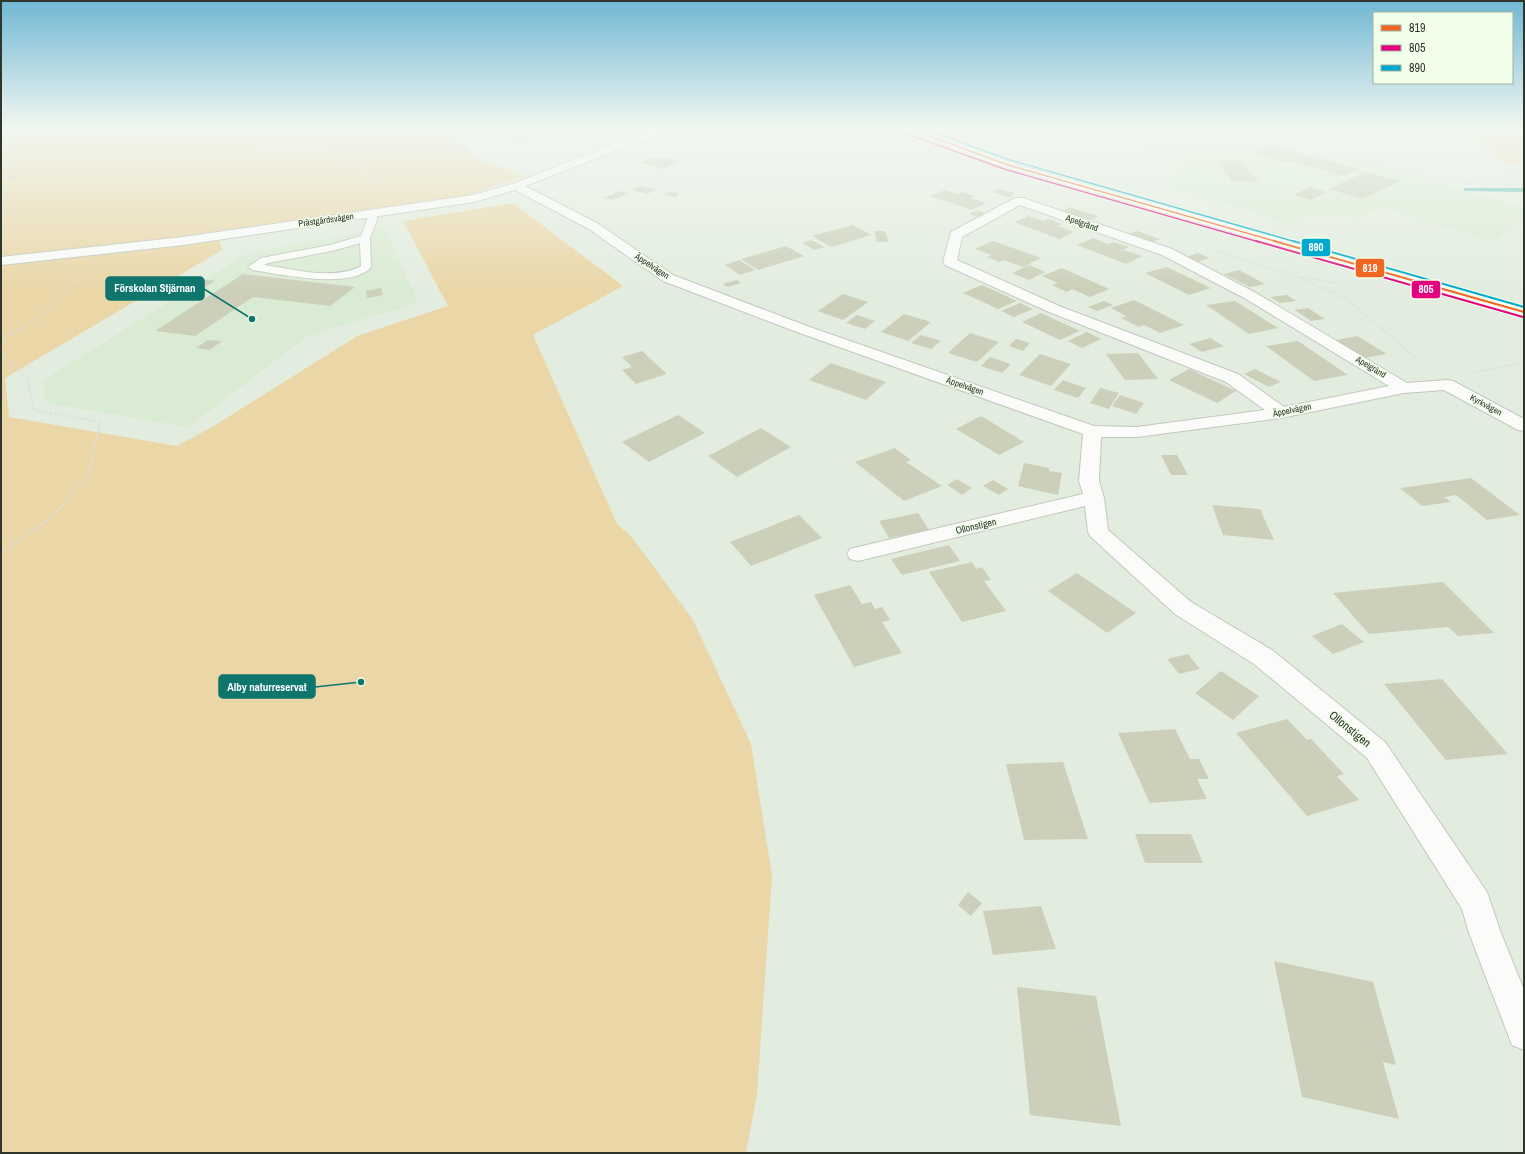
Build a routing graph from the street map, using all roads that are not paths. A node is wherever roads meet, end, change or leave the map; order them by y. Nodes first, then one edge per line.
1 (524, 183) edge
2 (1068, 183) edge
3 (1072, 183) edge
4 (516, 186) junction
5 (1092, 190) junction
6 (372, 214) junction
7 (365, 238) junction
8 (1, 261) edge
9 (1524, 312) edge
10 (1447, 385) joint
11 (1404, 388) junction
12 (1281, 413) junction
13 (1524, 426) edge
14 (1092, 431) junction
15 (1094, 498) junction
16 (858, 554) dead end
17 (1524, 1033) edge

1 - 4 street, Prästgårdsvägen
2 - 5 street
3 - 5 street
4 - 6 street, Prästgårdsvägen
4 - 14 street, Äppelvägen
5 - 9 street
6 - 7 lane
6 - 8 street, Prästgårdsvägen
7 - 7 lane
10 - 11 street, Äppelvägen
10 - 13 street, Kyrkvägen
11 - 12 street, Äppelvägen
11 - 12 street, Apelgränd
12 - 14 street, Äppelvägen
14 - 15 street, Ollonstigen
15 - 16 street, Ollonstigen
15 - 17 street, Ollonstigen

